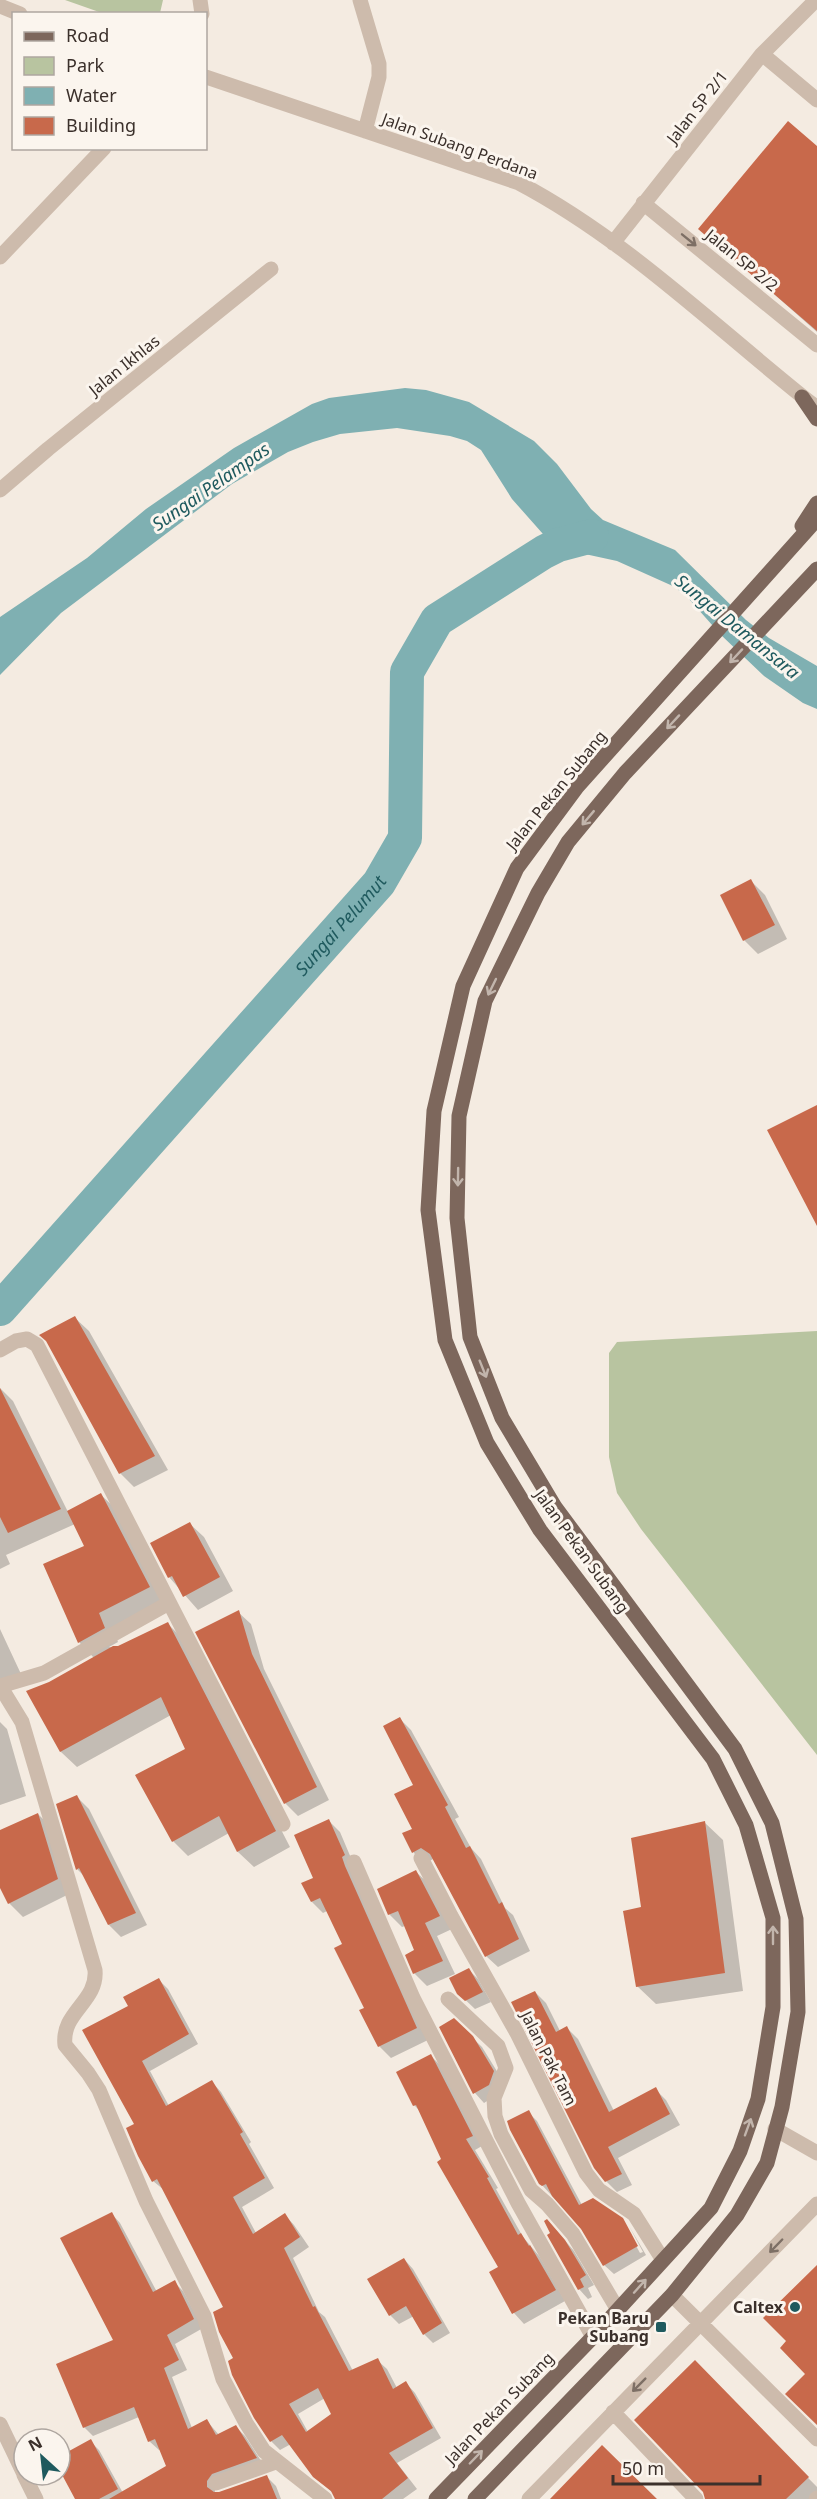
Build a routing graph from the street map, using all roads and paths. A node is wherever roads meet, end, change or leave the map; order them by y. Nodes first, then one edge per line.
1 (360, 0) edge
2 (816, 0) edge
3 (0, 6) edge
4 (15, 12) edge
5 (762, 54) junction
6 (207, 77) edge
7 (817, 100) edge
8 (364, 131) junction
9 (102, 150) edge
10 (644, 203) junction
11 (613, 243) junction
12 (0, 257) edge
13 (271, 269) dead end
14 (817, 345) edge
15 (802, 397) junction
16 (817, 406) edge
17 (817, 419) edge
18 (0, 490) edge
19 (817, 503) edge
20 (817, 519) edge
21 (775, 566) junction
22 (817, 569) edge
23 (0, 1350) edge
24 (169, 1603) junction
25 (0, 1686) edge
26 (283, 1824) dead end
27 (421, 1858) dead end
28 (354, 1862) dead end
29 (448, 1999) dead end
30 (775, 2129) junction
31 (817, 2154) edge
32 (817, 2204) edge
33 (663, 2260) junction
34 (672, 2295) junction
35 (618, 2310) junction
36 (700, 2324) junction
37 (593, 2337) junction
38 (613, 2412) junction
39 (0, 2424) edge
40 (817, 2439) edge
41 (12, 2450) edge
42 (276, 2462) junction
43 (216, 2483) dead end
44 (325, 2499) edge
45 (436, 2499) edge
46 (475, 2499) edge
47 (529, 2499) edge
48 (696, 2499) edge

1 - 8 street
2 - 5 street, Jalan SP 2/1
3 - 4 street
5 - 7 street
5 - 10 street, Jalan SP 2/1
6 - 8 street, Jalan Subang Perdana
8 - 11 street, Jalan Subang Perdana
9 - 12 street
10 - 11 street, Jalan SP 2/1
10 -> 14 street, Jalan SP 2/2
11 - 15 street, Jalan Subang Perdana
13 - 18 street, Jalan Ikhlas
15 - 16 main road
15 - 17 main road
19 - 21 main road
20 - 21 main road
33 -> 21 main road, Jalan Pekan Subang
22 -> 30 main road, Jalan Pekan Subang
23 - 24 street
24 - 25 street
24 - 26 street
25 - 42 street
27 - 33 street, Jalan Pak Tam
28 - 37 street
29 - 35 street
30 - 31 street
30 - 34 main road, Jalan Pekan Subang
32 -> 36 street
35 -> 33 main road, Jalan Pekan Subang
34 - 36 street
34 - 46 main road, Jalan Pekan Subang
35 - 37 main road, Jalan Pekan Subang
36 -> 38 street
36 - 40 street
45 -> 37 main road, Jalan Pekan Subang
38 - 47 street
38 - 48 street
39 - 41 street
42 - 43 street
42 - 44 street

